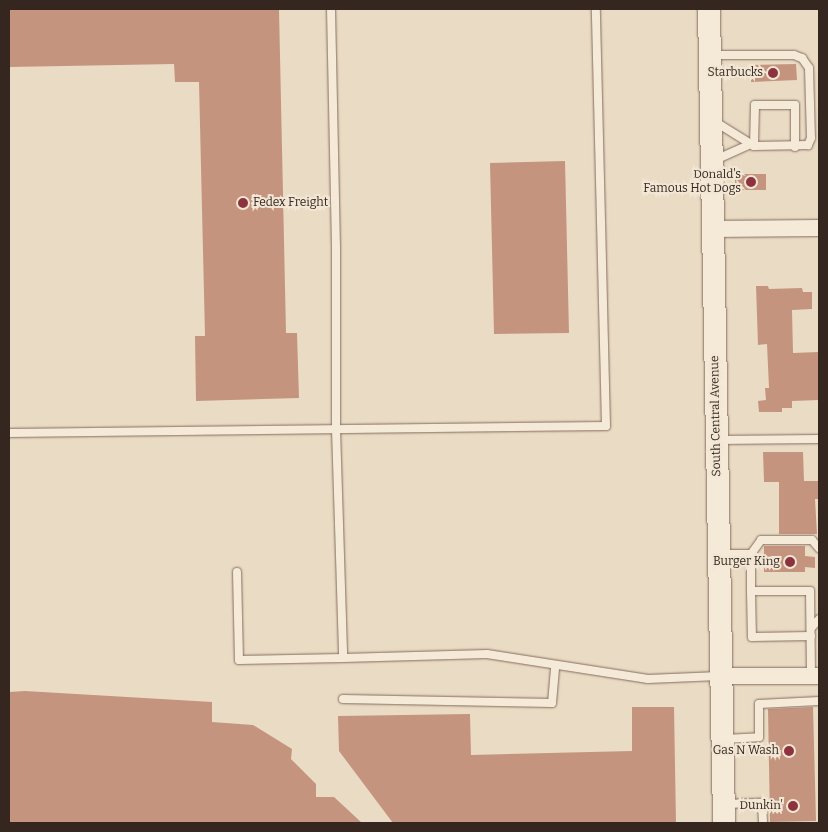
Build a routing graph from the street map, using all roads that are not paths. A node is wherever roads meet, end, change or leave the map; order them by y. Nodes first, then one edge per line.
1 (331, 9) edge
2 (596, 9) edge
3 (709, 9) edge
4 (710, 55) junction
5 (711, 119) junction
6 (752, 145) junction
7 (796, 146) junction
8 (711, 161) junction
9 (819, 228) edge
10 (713, 230) junction
11 (336, 429) junction
12 (9, 433) edge
13 (819, 439) edge
14 (716, 440) junction
15 (819, 548) edge
16 (718, 554) junction
17 (751, 554) junction
18 (237, 572) dead end
19 (751, 591) junction
20 (819, 618) edge
21 (811, 632) junction
22 (342, 658) junction
23 (555, 665) junction
24 (721, 676) junction
25 (815, 677) edge
26 (343, 699) dead end
27 (819, 701) edge
28 (722, 739) junction
29 (724, 814) edge
30 (763, 823) edge

1 - 11 lane
2 - 11 lane
3 - 4 main road, South Central Avenue
4 - 5 main road, South Central Avenue
4 - 7 lane
5 - 6 lane
5 - 8 main road, South Central Avenue
6 - 7 lane
6 - 7 lane
6 - 8 lane
8 - 10 main road, South Central Avenue
9 - 10 street
10 - 14 main road, South Central Avenue
11 - 12 lane
11 - 22 lane
13 - 14 lane
14 - 16 main road, South Central Avenue
15 - 17 lane
16 - 17 lane
16 - 24 main road, South Central Avenue
17 - 19 lane
18 - 22 lane
19 - 21 lane
19 - 21 lane
20 - 21 lane
21 - 25 lane
22 - 23 lane
23 - 24 lane
23 - 26 lane
24 - 25 street
24 - 28 main road, South Central Avenue
27 - 28 lane
28 - 29 main road, South Central Avenue
29 - 30 lane

